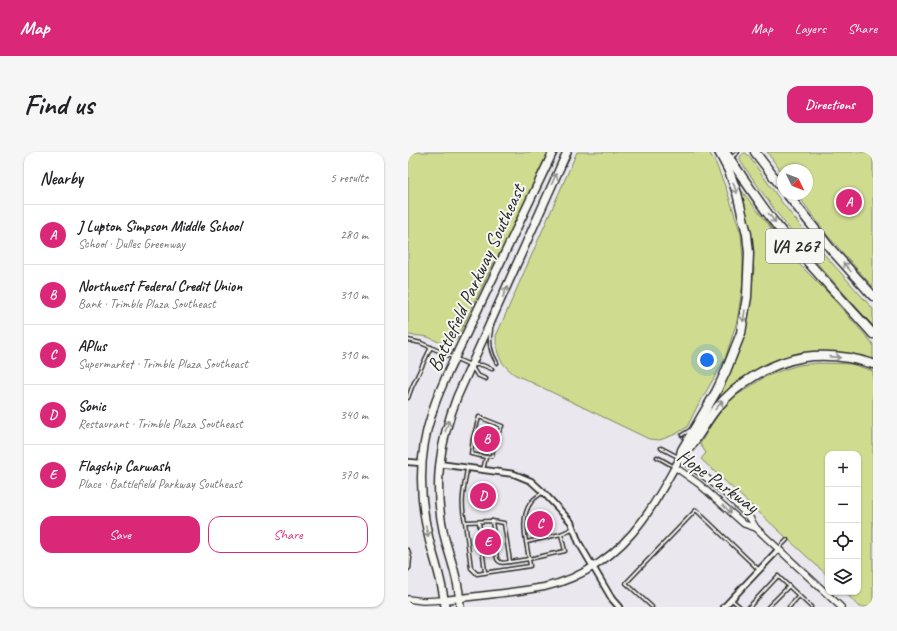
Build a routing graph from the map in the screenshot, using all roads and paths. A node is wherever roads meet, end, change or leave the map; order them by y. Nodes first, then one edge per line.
1 (553, 152) edge
2 (567, 152) edge
3 (719, 152) edge
4 (738, 152) edge
5 (755, 152) edge
6 (761, 152) edge
7 (728, 155) edge
8 (777, 179) edge
9 (777, 181) edge
10 (792, 200) edge
11 (873, 296) edge
12 (495, 312) junction
13 (873, 334) edge
14 (408, 340) edge
15 (431, 347) junction
16 (455, 358) junction
17 (496, 363) dead end
18 (873, 364) edge
19 (472, 366) junction
20 (492, 369) dead end
21 (486, 379) dead end
22 (408, 398) edge
23 (697, 424) junction
24 (682, 435) dead end
25 (496, 436) dead end
26 (494, 443) dead end
27 (661, 448) dead end
28 (486, 457) junction
29 (657, 457) dead end
30 (680, 458) junction
31 (408, 462) edge
32 (421, 463) junction
33 (439, 464) junction
34 (675, 467) junction
35 (467, 468) junction
36 (483, 470) junction
37 (543, 492) junction
38 (492, 521) junction
39 (465, 522) junction
40 (479, 522) junction
41 (574, 528) junction
42 (756, 528) junction
43 (561, 534) junction
44 (787, 540) dead end
45 (527, 542) junction
46 (408, 550) edge
47 (778, 550) junction
48 (529, 559) junction
49 (510, 562) junction
50 (593, 567) junction
51 (408, 569) edge
52 (759, 570) junction
53 (485, 572) junction
54 (789, 586) junction
55 (799, 596) junction
56 (460, 598) junction
57 (408, 599) edge
58 (732, 599) junction
59 (444, 604) edge
60 (460, 607) edge
61 (619, 607) edge
62 (652, 607) edge
63 (724, 607) edge
64 (740, 607) edge
65 (749, 607) edge
66 (768, 607) edge
67 (789, 607) edge
68 (811, 607) edge
69 (841, 607) edge

1 - 16 main road, Battlefield Parkway Southeast
12 -> 2 main road, Battlefield Parkway Southeast
3 -> 23 highway
4 - 7 lane
5 - 9 highway
6 - 8 highway
7 -> 13 highway, VA 267
11 -> 10 highway, VA 267
12 - 17 lane
12 - 19 main road, Battlefield Parkway Southeast
14 - 15 lane
15 - 16 lane
15 - 22 lane
16 - 19 lane
16 - 32 main road, Battlefield Parkway Southeast
30 -> 18 highway
19 - 20 lane
19 - 21 lane
33 -> 19 main road, Battlefield Parkway Southeast
23 - 24 lane
23 - 30 highway
25 - 28 lane
26 - 28 lane
27 - 30 lane, Hope Parkway
28 - 36 lane
29 - 34 lane, Hope Parkway
30 - 34 main road
30 - 42 street, Hope Parkway
31 - 32 street
32 -> 59 main road, Battlefield Parkway Southeast
33 - 35 street
33 - 56 main road, Battlefield Parkway Southeast
34 -> 42 street, Hope Parkway
34 - 50 main road
35 - 36 street
35 - 39 lane
36 - 37 street
37 - 41 street
37 - 45 lane
38 - 40 lane
38 - 49 lane
38 - 49 lane
39 - 40 lane
39 - 53 lane
40 - 53 lane
41 - 43 lane
41 - 50 street
42 - 47 street
43 - 45 lane
43 - 48 lane
44 - 47 lane
45 - 48 lane
46 - 51 lane
47 - 52 street
47 - 69 street
48 - 49 lane
48 - 53 lane
50 - 56 main road
50 - 61 street
52 - 58 street
52 - 62 lane
54 - 55 lane
54 - 65 lane
54 - 66 lane
55 - 67 lane
55 - 68 lane
56 - 59 main road
56 - 60 main road, Battlefield Parkway Southeast
57 - 59 street
58 - 63 street
58 - 64 lane

